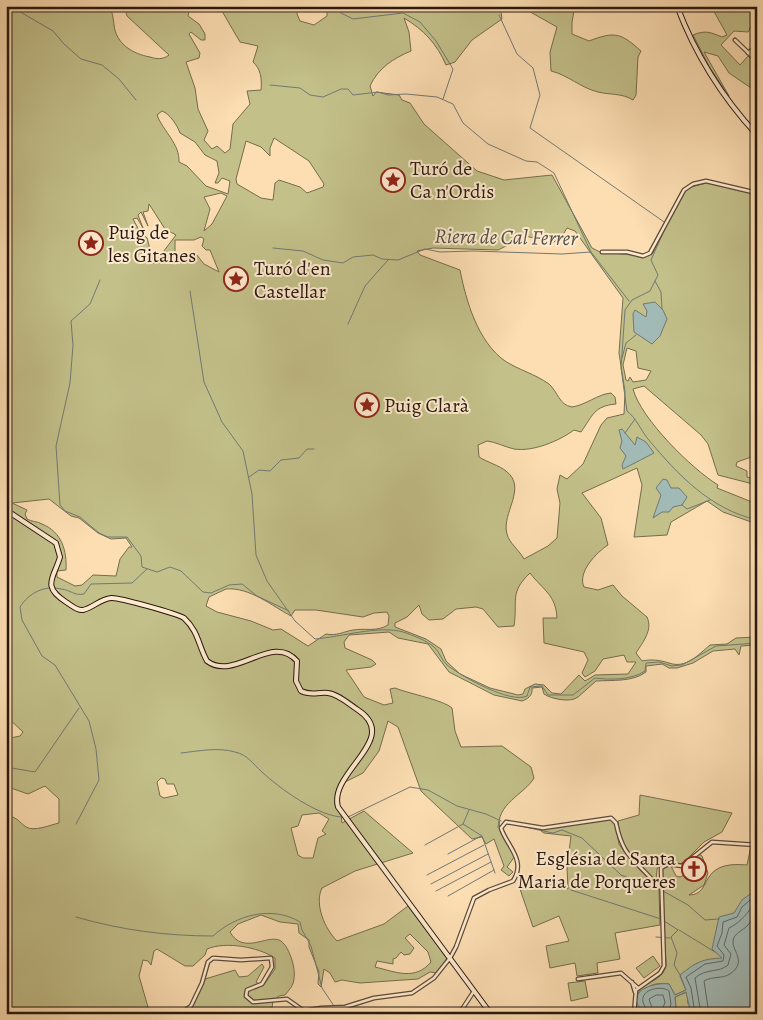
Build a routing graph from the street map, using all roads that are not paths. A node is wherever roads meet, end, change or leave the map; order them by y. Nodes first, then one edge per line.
1 (677, 6) edge
2 (735, 40) dead end
3 (757, 46) edge
4 (748, 53) junction
5 (757, 61) edge
6 (757, 135) edge
7 (757, 193) edge
8 (602, 252) dead end
9 (757, 392) edge
10 (757, 414) edge
11 (6, 510) edge
12 (757, 845) edge
13 (660, 884) junction
14 (450, 958) junction
15 (578, 979) dead end
16 (632, 982) junction
17 (638, 988) junction
18 (474, 991) junction
19 (635, 992) junction
20 (180, 1014) edge
21 (460, 1014) edge
22 (491, 1014) edge
23 (634, 1014) edge

1 - 6 main road
2 - 4 street
3 - 4 street
4 - 5 street
7 - 8 street
9 - 10 street
11 - 14 main road
12 - 13 street
13 - 14 street
13 - 17 street
14 - 18 main road
14 - 20 street
15 - 16 street
16 - 17 street
16 - 19 street
17 - 19 street
18 - 21 street
18 - 22 main road
19 - 23 street

